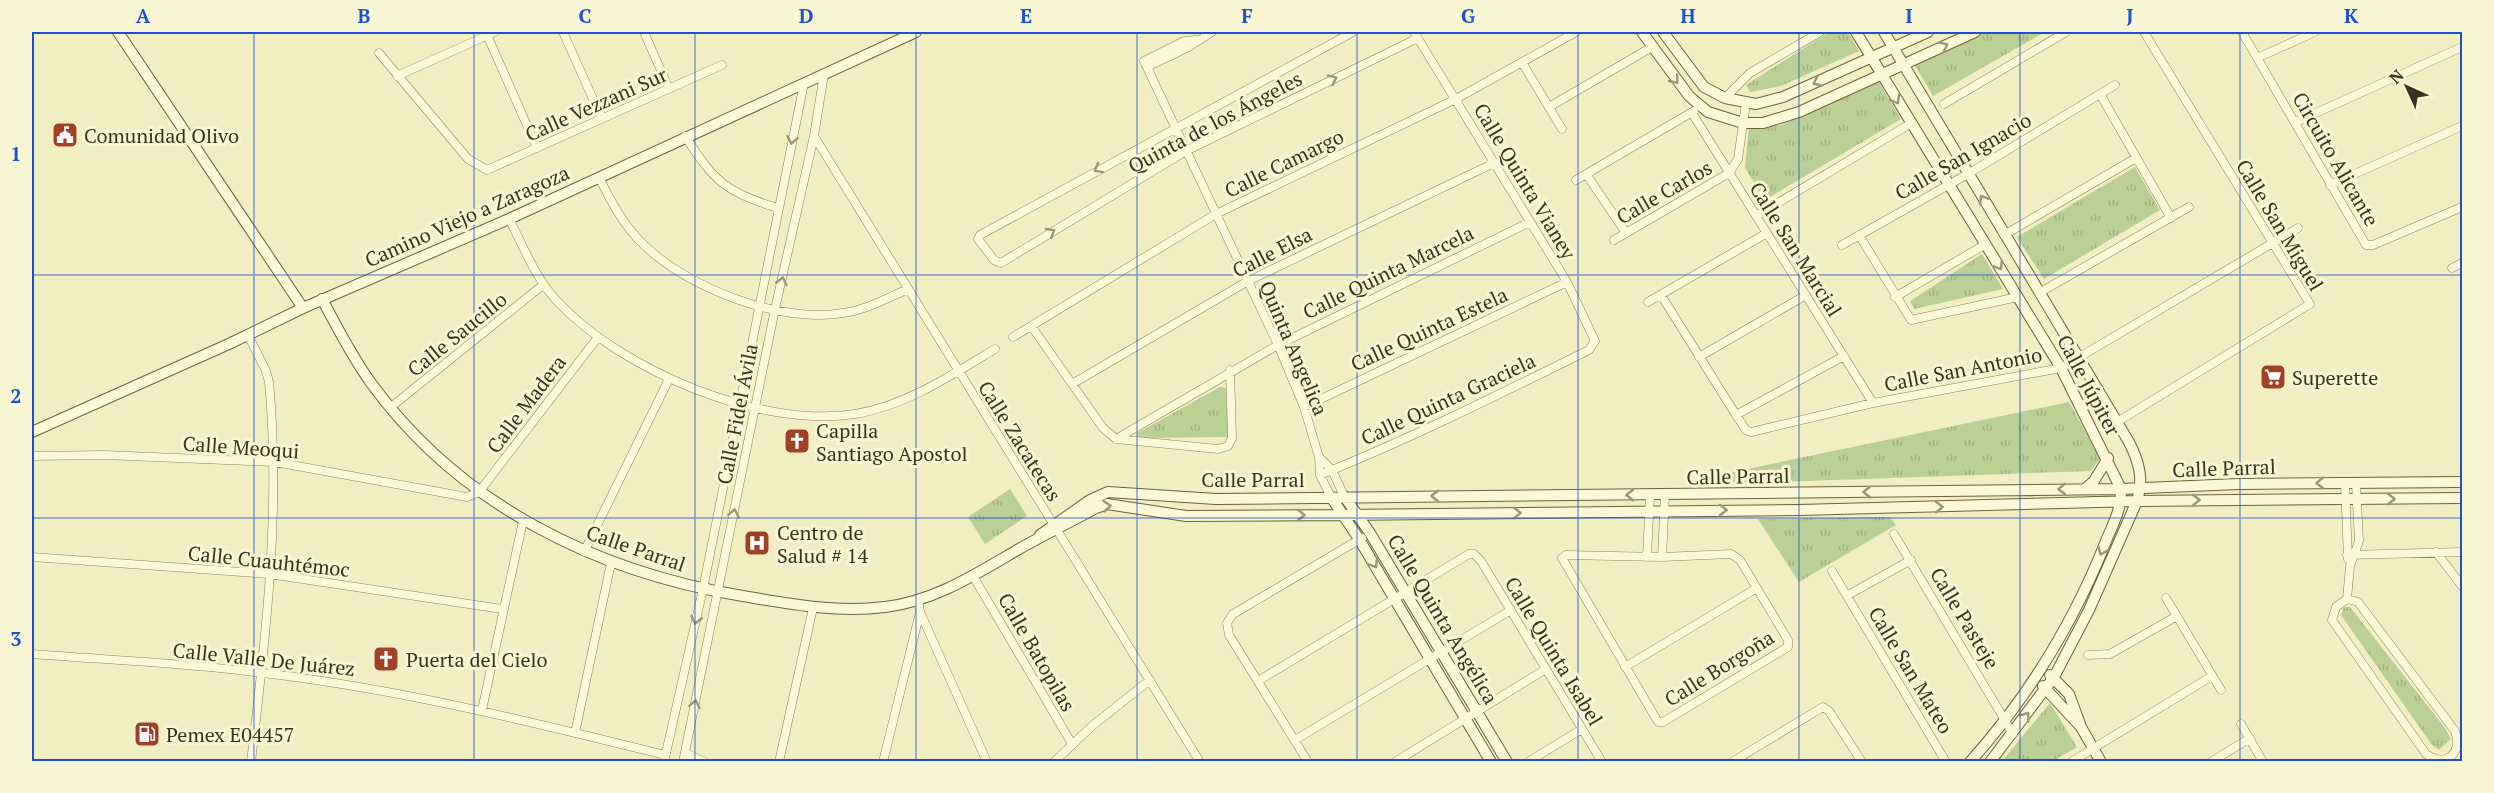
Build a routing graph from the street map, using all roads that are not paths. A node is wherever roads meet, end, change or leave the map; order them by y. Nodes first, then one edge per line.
1 (118, 32) edge
2 (563, 32) edge
3 (644, 32) edge
4 (916, 32) edge
5 (1179, 32) edge
6 (1212, 32) edge
7 (1353, 32) edge
8 (1576, 32) edge
9 (1642, 32) edge
10 (1663, 32) edge
11 (1820, 32) edge
12 (1856, 32) edge
13 (1884, 32) edge
14 (1928, 32) edge
15 (1975, 32) edge
16 (2064, 32) edge
17 (2144, 32) edge
18 (2242, 32) edge
19 (2315, 32) edge
20 (491, 33) edge
21 (1416, 35) edge
22 (1185, 44) junction
23 (1652, 47) junction
24 (2463, 47) edge
25 (1894, 48) junction
26 (379, 53) dead end
27 (1872, 58) junction
28 (2258, 58) junction
29 (1522, 64) junction
30 (722, 65) dead end
31 (1903, 65) junction
32 (824, 74) junction
33 (1882, 75) junction
34 (398, 76) junction
35 (804, 83) junction
36 (2115, 85) dead end
37 (669, 89) junction
38 (2100, 94) junction
39 (1725, 98) junction
40 (1456, 99) junction
41 (1746, 104) junction
42 (1944, 104) dead end
43 (1549, 107) junction
44 (1696, 110) junction
45 (602, 119) junction
46 (2296, 122) junction
47 (1743, 123) junction
48 (1910, 124) junction
49 (1175, 126) junction
50 (2463, 126) edge
51 (1563, 129) dead end
52 (685, 136) junction
53 (814, 136) junction
54 (537, 148) junction
55 (1186, 151) junction
56 (2136, 158) junction
57 (1494, 163) junction
58 (1729, 173) junction
59 (1586, 174) junction
60 (1968, 174) junction
61 (599, 177) junction
62 (1576, 180) dead end
63 (1949, 185) junction
64 (2330, 185) junction
65 (2189, 207) dead end
66 (2463, 207) edge
67 (778, 208) junction
68 (1216, 214) junction
69 (1756, 216) junction
70 (2171, 218) junction
71 (509, 219) junction
72 (1530, 222) junction
73 (2298, 228) dead end
74 (1626, 233) junction
75 (1767, 233) junction
76 (1859, 235) junction
77 (2004, 235) junction
78 (1614, 240) dead end
79 (2273, 243) junction
80 (1986, 244) junction
81 (1842, 245) dead end
82 (2463, 263) edge
83 (2452, 268) dead end
84 (1248, 281) junction
85 (1567, 282) junction
86 (543, 285) junction
87 (908, 289) junction
88 (2039, 293) junction
89 (1661, 295) junction
90 (1806, 295) junction
91 (1895, 297) junction
92 (2018, 297) junction
93 (322, 299) junction
94 (1648, 302) dead end
95 (760, 306) junction
96 (303, 308) junction
97 (775, 309) junction
98 (1032, 327) junction
99 (249, 335) junction
100 (598, 337) junction
101 (1013, 337) dead end
102 (1278, 345) junction
103 (995, 349) dead end
104 (1589, 350) joint
105 (1844, 356) junction
106 (1699, 357) junction
107 (2078, 359) junction
108 (2061, 368) junction
109 (1230, 370) junction
110 (958, 372) junction
111 (669, 379) junction
112 (1072, 384) junction
113 (739, 403) junction
114 (1873, 403) junction
115 (756, 407) junction
116 (1304, 407) junction
117 (391, 408) junction
118 (1736, 415) junction
119 (2117, 422) junction
120 (32, 432) edge
121 (1116, 439) junction
122 (32, 456) edge
123 (1319, 457) junction
124 (2108, 458) junction
125 (275, 462) junction
126 (1332, 470) junction
127 (1320, 475) junction
128 (2463, 482) edge
129 (2344, 483) junction
130 (2356, 483) junction
131 (2141, 488) junction
132 (2085, 489) junction
133 (2121, 489) junction
134 (479, 492) junction
135 (1650, 495) junction
136 (1665, 495) junction
137 (1344, 496) junction
138 (1331, 497) junction
139 (2463, 498) edge
140 (2351, 499) junction
141 (2138, 501) junction
142 (2122, 502) junction
143 (1650, 511) junction
144 (1664, 511) junction
145 (1343, 515) junction
146 (1356, 515) junction
147 (523, 521) junction
148 (1054, 528) junction
149 (1370, 533) junction
150 (1894, 534) dead end
151 (1359, 539) junction
152 (584, 552) junction
153 (2436, 552) junction
154 (2463, 552) edge
155 (2347, 555) junction
156 (2356, 555) junction
157 (32, 557) edge
158 (1647, 557) junction
159 (1662, 557) junction
160 (1911, 560) junction
161 (611, 563) junction
162 (2350, 566) junction
163 (1832, 571) dead end
164 (269, 574) junction
165 (973, 576) junction
166 (2463, 586) edge
167 (703, 588) junction
168 (1757, 588) junction
169 (717, 592) junction
170 (1405, 592) junction
171 (1848, 595) junction
172 (2166, 598) dead end
173 (2347, 598) junction
174 (1394, 599) junction
175 (918, 600) junction
176 (813, 608) junction
177 (502, 609) junction
178 (1510, 610) junction
179 (920, 612) junction
180 (2177, 616) junction
181 (1441, 652) junction
182 (32, 654) edge
183 (2088, 655) dead end
184 (1430, 659) junction
185 (1625, 667) junction
186 (1546, 669) junction
187 (2042, 669) junction
188 (262, 672) junction
189 (2212, 676) junction
190 (2054, 677) junction
191 (1150, 680) junction
192 (2035, 680) junction
193 (1258, 681) junction
194 (2047, 689) junction
195 (2221, 690) dead end
196 (483, 710) junction
197 (1477, 711) junction
198 (1466, 718) junction
199 (2006, 720) junction
200 (2241, 724) dead end
201 (2081, 728) junction
202 (1582, 729) junction
203 (575, 733) junction
204 (2013, 734) junction
205 (2250, 738) junction
206 (1295, 740) junction
207 (1072, 744) junction
208 (2093, 748) junction
209 (684, 757) edge
210 (664, 758) edge
211 (251, 762) edge
212 (705, 762) edge
213 (779, 762) edge
214 (883, 762) edge
215 (987, 762) edge
216 (1054, 762) edge
217 (1200, 762) edge
218 (1308, 762) edge
219 (1395, 762) edge
220 (1491, 762) edge
221 (1507, 762) edge
222 (1528, 762) edge
223 (1602, 762) edge
224 (1732, 762) edge
225 (1862, 762) edge
226 (1946, 762) edge
227 (1970, 762) edge
228 (1990, 762) edge
229 (2071, 762) edge
230 (2101, 762) edge
231 (2211, 762) edge
232 (2263, 762) edge

1 - 96 street
2 - 45 street
3 - 37 street
4 - 32 street, Camino Viejo a Zaragoza
5 - 22 street
6 - 22 street
7 - 49 street, Quinta de los Ángeles
8 - 29 street, Calle Camargo
9 - 23 street
10 - 39 street
11 - 39 street
12 - 27 street, Calle Júpiter
13 - 25 street, Calle Júpiter
14 - 25 street
31 -> 15 street
16 - 42 street
17 - 79 street, Calle San Miguel
18 - 28 street, Circuito Alicante
19 - 28 street
20 - 34 street
20 - 54 street
21 - 40 street, Calle Quinta Vianey
55 -> 21 street, Quinta de los Ángeles
22 - 49 street, Quinta Angelica
23 - 43 street
23 -> 44 street
24 - 46 street
25 - 27 street
25 - 31 street, Calle Júpiter
26 - 34 street
27 - 33 street, Calle Júpiter
27 -> 41 street
28 - 46 street, Circuito Alicante
29 - 40 street, Calle Camargo
29 - 43 street
30 - 37 street, Calle Vezzani Sur
31 - 33 street
31 - 60 street, Calle Júpiter
32 - 35 street, Camino Viejo a Zaragoza
32 - 53 street, Calle Fidel Ávila
33 - 47 street
33 -> 48 street, Calle Júpiter
34 - 54 street, Calle Vezzani Sur
35 - 52 street, Camino Viejo a Zaragoza
35 -> 67 street, Calle Fidel Ávila
36 - 38 street, Calle San Ignacio
37 - 45 street, Calle Vezzani Sur
38 - 56 street
38 - 60 street, Calle San Ignacio
39 - 41 street
40 - 57 street, Calle Quinta Vianey
40 - 68 street, Calle Camargo
41 - 47 street, Calle Carlos
43 - 51 street
44 - 47 street
44 - 58 street, Calle San Marcial
44 - 59 street
45 - 54 street, Calle Vezzani Sur
46 - 64 street, Circuito Alicante
47 - 58 street, Calle Carlos
48 - 63 street, Calle Júpiter
48 - 69 street
49 - 55 street, Quinta Angelica
49 -> 55 street, Quinta de los Ángeles
50 - 64 street
52 - 61 street, Camino Viejo a Zaragoza
52 - 67 street
53 - 87 street, Calle Zacatecas
97 -> 53 street, Calle Fidel Ávila
55 - 68 street, Quinta Angelica
56 - 70 street
56 - 77 street
57 - 72 street, Calle Quinta Vianey
57 - 84 street, Calle Elsa
58 - 69 street, Calle San Marcial
58 - 74 street, Calle Carlos
59 - 62 street
59 - 74 street
60 - 63 street, Calle San Ignacio
77 -> 60 street, Calle Júpiter
61 - 71 street, Camino Viejo a Zaragoza
61 - 95 street
63 - 76 street, Calle San Ignacio
63 - 80 street, Calle Júpiter
64 - 66 street, Circuito Alicante
65 - 70 street
67 - 95 street, Calle Fidel Ávila
68 - 84 street, Quinta Angelica
68 - 98 street, Calle Camargo
69 - 75 street, Calle San Marcial
70 - 88 street
71 - 86 street
71 - 93 street, Camino Viejo a Zaragoza
72 - 85 street, Calle Quinta Vianey
72 - 102 street, Calle Quinta Marcela
73 - 79 street, Calle San Antonio
74 - 78 street, Calle Carlos
75 - 89 street
75 - 90 street, Calle San Marcial
76 - 81 street, Calle San Ignacio
76 - 91 street
77 - 88 street, Calle Júpiter
79 - 107 street, Calle San Antonio
79 - 119 street, Calle San Miguel
80 - 91 street
80 -> 92 street, Calle Júpiter
82 - 83 street
84 - 102 street, Quinta Angelica
84 - 112 street, Calle Elsa
85 - 104 street, Calle Quinta Vianey
85 - 116 street, Calle Quinta Estela
86 - 100 street
86 - 117 street, Calle Saucillo
87 - 97 street
87 - 110 street, Calle Zacatecas
88 - 107 street, Calle Júpiter
89 - 94 street
89 - 106 street
90 - 105 street, Calle San Marcial
90 - 106 street
91 - 92 street
92 - 108 street, Calle Júpiter
93 - 96 street, Camino Viejo a Zaragoza
93 - 117 street, Calle Parral
95 - 97 street
95 - 113 street, Calle Fidel Ávila
96 - 99 street, Camino Viejo a Zaragoza
97 - 115 street, Calle Fidel Ávila
98 - 101 street, Calle Camargo
98 - 112 street
99 - 120 street, Camino Viejo a Zaragoza
99 - 125 street
100 - 111 street
100 - 134 street, Calle Madera
102 - 109 street, Calle Quinta Marcela
102 - 116 street, Quinta Angelica
103 - 110 street
104 - 126 street, Calle Quinta Graciela
105 - 114 street, Calle San Marcial
105 - 118 street
106 - 118 street
107 - 108 street, Calle San Antonio
107 - 119 street, Calle Júpiter
108 - 114 street, Calle San Antonio
108 - 124 street, Calle Júpiter
109 - 121 street, Calle Quinta Marcela
109 - 121 street
110 - 115 street
110 - 148 street, Calle Zacatecas
111 - 113 street
111 - 152 street
112 - 121 street
113 - 115 street
113 - 167 street, Calle Fidel Ávila
114 - 118 street, Calle San Antonio
169 -> 115 street, Calle Fidel Ávila
116 - 123 street, Quinta Angelica
117 - 134 street, Calle Parral
119 - 131 street, Calle Júpiter
122 - 125 street, Calle Meoqui
123 - 126 street, Quinta Angelica
123 - 127 street, Quinta Angelica
124 - 132 street
124 - 133 street, Calle Júpiter
125 - 134 street, Calle Meoqui
125 - 164 street
126 - 127 street, Calle Quinta Graciela
126 - 137 street, Quinta Angelica
127 - 138 street, Quinta Angelica
128 - 130 street, Calle Parral
129 - 130 street, Calle Parral
129 -> 131 street, Calle Parral
129 - 140 street
130 - 140 street
131 - 133 street, Calle Parral
131 - 141 street, Calle Júpiter
132 - 133 street, Calle Parral
132 -> 136 street, Calle Parral
133 - 142 street, Calle Júpiter
134 - 147 street, Calle Parral
135 - 136 street, Calle Parral
135 -> 137 street, Calle Parral
135 - 143 street
136 - 144 street
137 - 138 street, Calle Parral
137 - 146 street, Calle Quinta Angélica
138 - 145 street, Calle Quinta Angélica
138 - 148 street, Calle Parral
140 -> 139 street, Calle Parral
141 -> 140 street, Calle Parral
140 - 155 street
140 - 156 street
141 - 142 street, Calle Parral
141 - 190 street, Calle Júpiter
144 -> 142 street, Calle Parral
142 -> 187 street, Calle Júpiter
143 - 144 street, Calle Parral
146 -> 143 street, Calle Parral
143 - 158 street
144 - 159 street
145 - 146 street, Calle Parral
148 -> 145 street, Calle Parral
145 - 151 street, Calle Quinta Angélica
146 - 149 street, Calle Quinta Angélica
147 - 152 street, Calle Parral
147 - 177 street
148 - 165 street, Calle Parral
148 - 191 street, Calle Zacatecas
149 - 151 street
149 - 170 street, Calle Quinta Angélica
150 - 160 street, Calle Pasteje
151 -> 174 street, Calle Quinta Angélica
151 - 193 street
152 - 161 street, Calle Parral
153 - 154 street
153 - 156 street
153 - 166 street
155 - 156 street
155 - 162 street
156 - 162 street
157 - 164 street, Calle Cuauhtémoc
158 - 159 street, Calle Borgoña
158 - 185 street, Calle Borgoña
159 - 168 street, Calle Borgoña
160 - 171 street
160 - 199 street, Calle Pasteje
161 - 167 street, Calle Parral
161 - 203 street
162 - 173 street
163 - 171 street, Calle San Mateo
164 - 177 street, Calle Cuauhtémoc
164 - 188 street
165 - 175 street, Calle Parral
165 - 207 street, Calle Batopilas
167 - 169 street, Calle Parral
167 -> 210 street, Calle Fidel Ávila
168 - 185 street
168 - 185 street, Calle Borgoña
169 - 176 street, Calle Parral
209 -> 169 street, Calle Fidel Ávila
170 - 174 street
170 - 178 street, Calle Quinta Isabel
170 - 181 street, Calle Quinta Angélica
171 - 226 street, Calle San Mateo
172 - 180 street
173 - 173 street
174 - 184 street, Calle Quinta Angélica
174 - 193 street
175 - 176 street, Calle Parral
175 - 179 street
176 - 213 street
177 - 196 street
178 - 181 street
178 - 186 street, Calle Quinta Isabel
179 - 214 street
179 - 215 street
180 - 183 street
180 - 189 street
181 - 184 street
181 - 197 street, Calle Quinta Angélica
182 - 188 street, Calle Valle De Juárez
184 - 198 street, Calle Quinta Angélica
184 - 206 street
186 - 197 street
186 - 202 street, Calle Quinta Isabel
187 - 190 street
187 - 192 street, Calle Júpiter
188 - 196 street, Calle Valle De Juárez
188 - 211 street
189 - 195 street
189 - 208 street
190 - 194 street, Calle Júpiter
190 - 201 street
191 - 207 street
191 - 217 street, Calle Zacatecas
192 - 194 street
192 - 199 street, Calle Júpiter
193 - 206 street
194 - 201 street
204 -> 194 street, Calle Júpiter
196 - 203 street, Calle Valle De Juárez
197 - 198 street
197 - 221 street, Calle Quinta Angélica
198 - 219 street
198 - 220 street, Calle Quinta Angélica
199 - 204 street, Calle Pasteje
199 - 227 street, Calle Júpiter
200 - 205 street
201 - 208 street
202 - 222 street
202 - 223 street, Calle Quinta Isabel
203 - 210 street, Calle Valle De Juárez
204 - 228 street, Calle Júpiter
205 - 231 street
205 - 232 street
206 - 218 street
207 - 216 street
208 - 229 street
208 - 230 street
209 - 212 street
224 - 225 street

